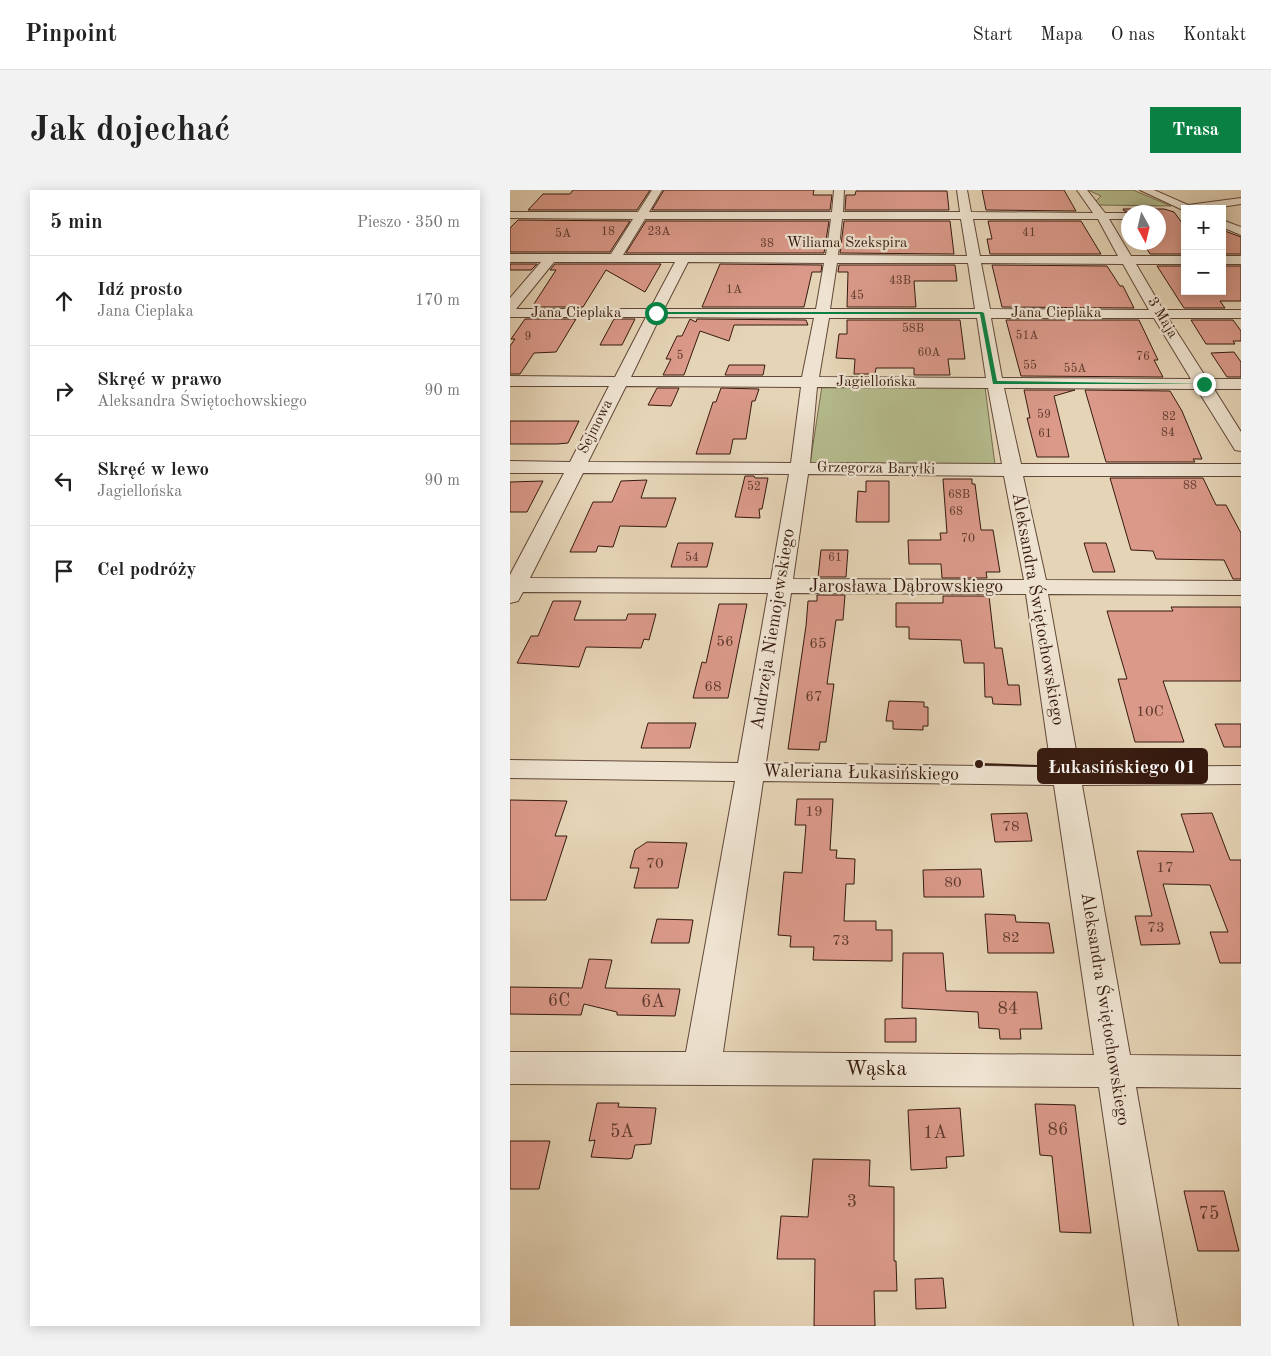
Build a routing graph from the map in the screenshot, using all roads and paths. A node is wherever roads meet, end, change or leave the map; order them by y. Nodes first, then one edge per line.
1 (657, 190) edge
2 (839, 190) edge
3 (962, 190) edge
4 (1082, 190) edge
5 (1145, 190) edge
6 (1241, 201) edge
7 (1220, 205) edge
8 (1181, 210) edge
9 (510, 215) edge
10 (642, 215) junction
11 (837, 216) junction
12 (966, 216) junction
13 (1121, 216) edge
14 (1102, 217) junction
15 (1226, 225) edge
16 (1241, 231) edge
17 (510, 258) edge
18 (551, 258) junction
19 (614, 259) junction
20 (683, 259) junction
21 (830, 259) junction
22 (974, 259) junction
23 (1128, 260) junction
24 (1181, 260) edge
25 (1226, 260) edge
26 (1241, 260) edge
27 (510, 307) edge
28 (510, 313) edge
29 (656, 313) junction
30 (823, 313) junction
31 (982, 313) junction
32 (1158, 314) junction
33 (1241, 314) edge
34 (510, 380) edge
35 (620, 381) junction
36 (810, 382) junction
37 (995, 383) junction
38 (1204, 384) junction
39 (1241, 384) edge
40 (1241, 446) edge
41 (510, 467) edge
42 (575, 467) junction
43 (800, 468) junction
44 (1013, 470) junction
45 (1241, 470) edge
46 (779, 586) junction
47 (1036, 587) junction
48 (1241, 588) edge
49 (512, 589) edge
50 (510, 769) edge
51 (750, 772) junction
52 (1241, 775) edge
53 (1066, 776) junction
54 (510, 1068) edge
55 (702, 1068) junction
56 (1116, 1071) junction
57 (1241, 1072) edge
58 (1156, 1326) edge

1 - 10 street
2 - 11 street, Andrzeja Niemojewskiego
3 - 12 street, Aleksandra Świętochowskiego
4 - 14 street, 3 Maja
5 - 8 street
6 - 7 street
9 - 10 street
10 - 11 street
10 - 19 street
11 - 12 street
11 - 21 street, Andrzeja Niemojewskiego
12 - 14 street
12 - 22 street, Aleksandra Świętochowskiego
13 - 14 street
14 - 23 street, 3 Maja
15 - 16 street
17 - 18 street, Wiliama Szekspira
18 - 19 street, Wiliama Szekspira
18 - 27 street
19 - 20 street, Wiliama Szekspira
20 - 21 street, Wiliama Szekspira
20 - 29 street, Sejmowa
21 - 22 street, Wiliama Szekspira
21 - 30 street, Andrzeja Niemojewskiego
22 - 23 street, Wiliama Szekspira
22 - 31 street, Aleksandra Świętochowskiego
23 - 24 street, Wiliama Szekspira
23 - 32 street, 3 Maja
25 - 26 street
28 - 29 street, Jana Cieplaka
29 - 30 street, Jana Cieplaka
29 - 35 street, Sejmowa
30 - 31 street, Jana Cieplaka
30 - 36 street, Andrzeja Niemojewskiego
31 - 32 street, Jana Cieplaka
31 - 37 street, Aleksandra Świętochowskiego
32 - 33 street, Jana Cieplaka
32 - 38 street, 3 Maja
34 - 35 street, Jagiellońska
35 - 36 street, Jagiellońska
35 - 42 street, Sejmowa
36 - 37 street, Jagiellońska
36 - 43 street, Andrzeja Niemojewskiego
37 - 38 street, Jagiellońska
37 - 44 street, Aleksandra Świętochowskiego
38 - 39 street, Jagiellońska
38 - 40 street, 3 Maja
41 - 42 street, Grzegorza Baryłki
42 - 43 street, Grzegorza Baryłki
42 - 49 street, Sejmowa
43 - 44 street, Grzegorza Baryłki
43 - 46 street, Andrzeja Niemojewskiego
44 - 45 street, Grzegorza Baryłki
44 - 47 street, Aleksandra Świętochowskiego
46 - 47 street, Jarosława Dąbrowskiego
46 - 49 street, Jarosława Dąbrowskiego
46 - 51 street, Andrzeja Niemojewskiego
47 - 48 street, Jarosława Dąbrowskiego
47 - 53 street, Aleksandra Świętochowskiego
50 - 51 street, Waleriana Łukasińskiego
51 - 53 street, Waleriana Łukasińskiego
51 - 55 street, Andrzeja Niemojewskiego
52 - 53 street, Waleriana Łukasińskiego
53 - 56 street, Aleksandra Świętochowskiego
54 - 55 street, Wąska
55 - 56 street, Wąska
56 - 57 street, Wąska
56 - 58 street, Aleksandra Świętochowskiego

